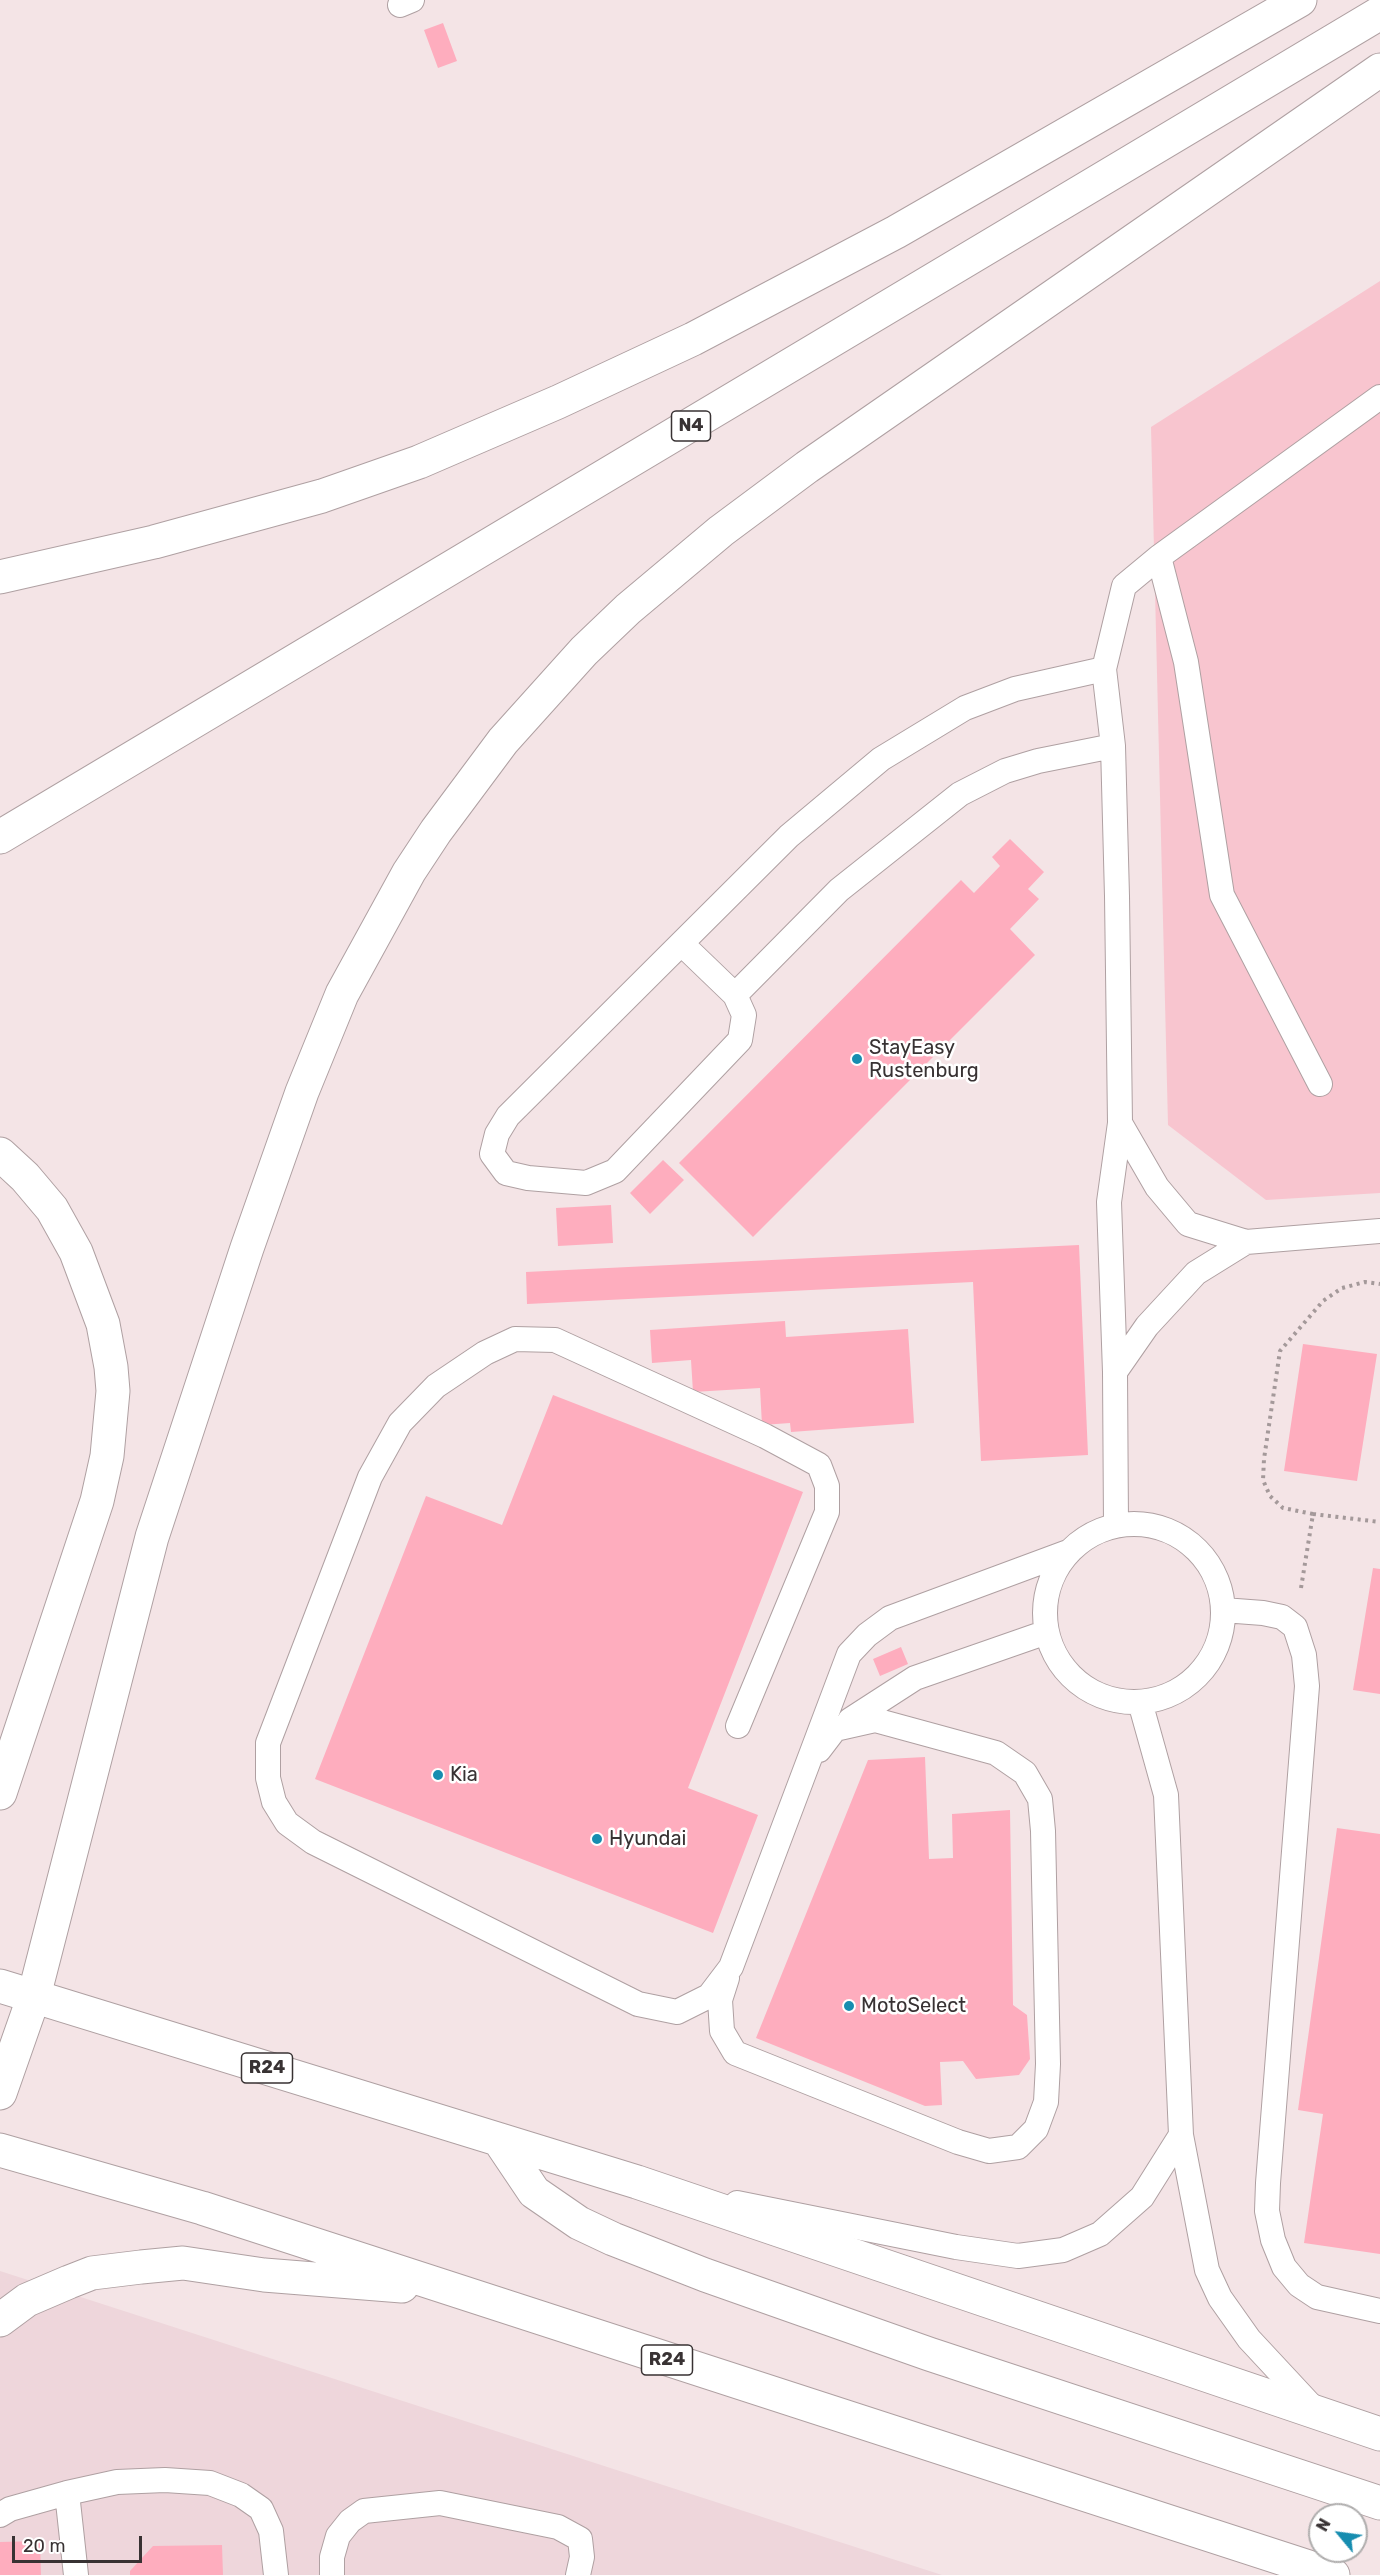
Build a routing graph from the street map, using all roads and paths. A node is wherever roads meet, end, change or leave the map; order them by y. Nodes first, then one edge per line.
1 (1300, 0) edge
2 (1380, 14) edge
3 (1380, 70) edge
4 (1380, 397) edge
5 (1159, 557) junction
6 (0, 577) edge
7 (1104, 669) junction
8 (1113, 746) junction
9 (0, 837) edge
10 (682, 944) junction
11 (735, 995) junction
12 (1320, 1084) dead end
13 (1120, 1123) junction
14 (0, 1154) edge
15 (1380, 1231) edge
16 (1246, 1242) junction
17 (1380, 1284) edge
18 (1115, 1372) junction
19 (1313, 1514) junction
20 (1380, 1522) edge
21 (1116, 1525) junction
22 (1068, 1552) junction
23 (1223, 1610) junction
24 (1295, 1627) junction
25 (1047, 1632) junction
26 (1140, 1702) junction
27 (738, 1726) dead end
28 (836, 1729) junction
29 (9, 1744) edge
30 (809, 1764) junction
31 (0, 1793) edge
32 (731, 1967) junction
33 (0, 1986) edge
34 (34, 1996) junction
35 (0, 2093) edge
36 (1181, 2135) junction
37 (499, 2140) junction
38 (0, 2150) edge
39 (637, 2182) junction
40 (451, 2290) junction
41 (1380, 2311) edge
42 (0, 2320) edge
43 (1316, 2412) junction
44 (1380, 2434) edge
45 (67, 2493) junction
46 (1380, 2503) edge
47 (0, 2514) edge
48 (76, 2575) edge
49 (276, 2575) edge
50 (332, 2575) edge
51 (578, 2575) edge
52 (1333, 2575) edge

1 - 6 main road
2 - 9 main road, N4
3 - 34 main road
4 - 5 lane
5 - 7 lane
5 - 12 lane
7 - 8 lane
7 - 10 lane
8 - 11 lane
8 - 13 lane
10 - 11 lane
10 - 11 lane
13 - 16 lane
13 - 18 lane
14 - 29 main road
15 - 16 lane
16 - 18 lane
17 - 19 path
18 - 21 lane
19 - 20 path
19 - 24 path
21 - 22 lane
21 - 23 lane
22 - 25 lane
22 - 30 lane
23 - 24 lane
23 - 26 lane
24 - 41 lane
25 - 26 lane
25 - 28 lane
26 - 36 lane
27 - 32 lane
28 - 30 lane
28 - 32 lane
29 - 31 main road
30 - 32 lane
33 - 34 main road, R24
34 - 35 main road
34 - 37 main road, R24
36 - 39 lane
36 - 43 lane
37 - 39 main road, R24
37 - 46 main road
38 - 40 main road, R24
39 - 43 main road, R24
40 - 42 main road
40 - 52 main road, R24
43 - 44 main road, R24
45 - 47 lane
45 - 48 lane
45 - 49 lane
50 - 51 lane

